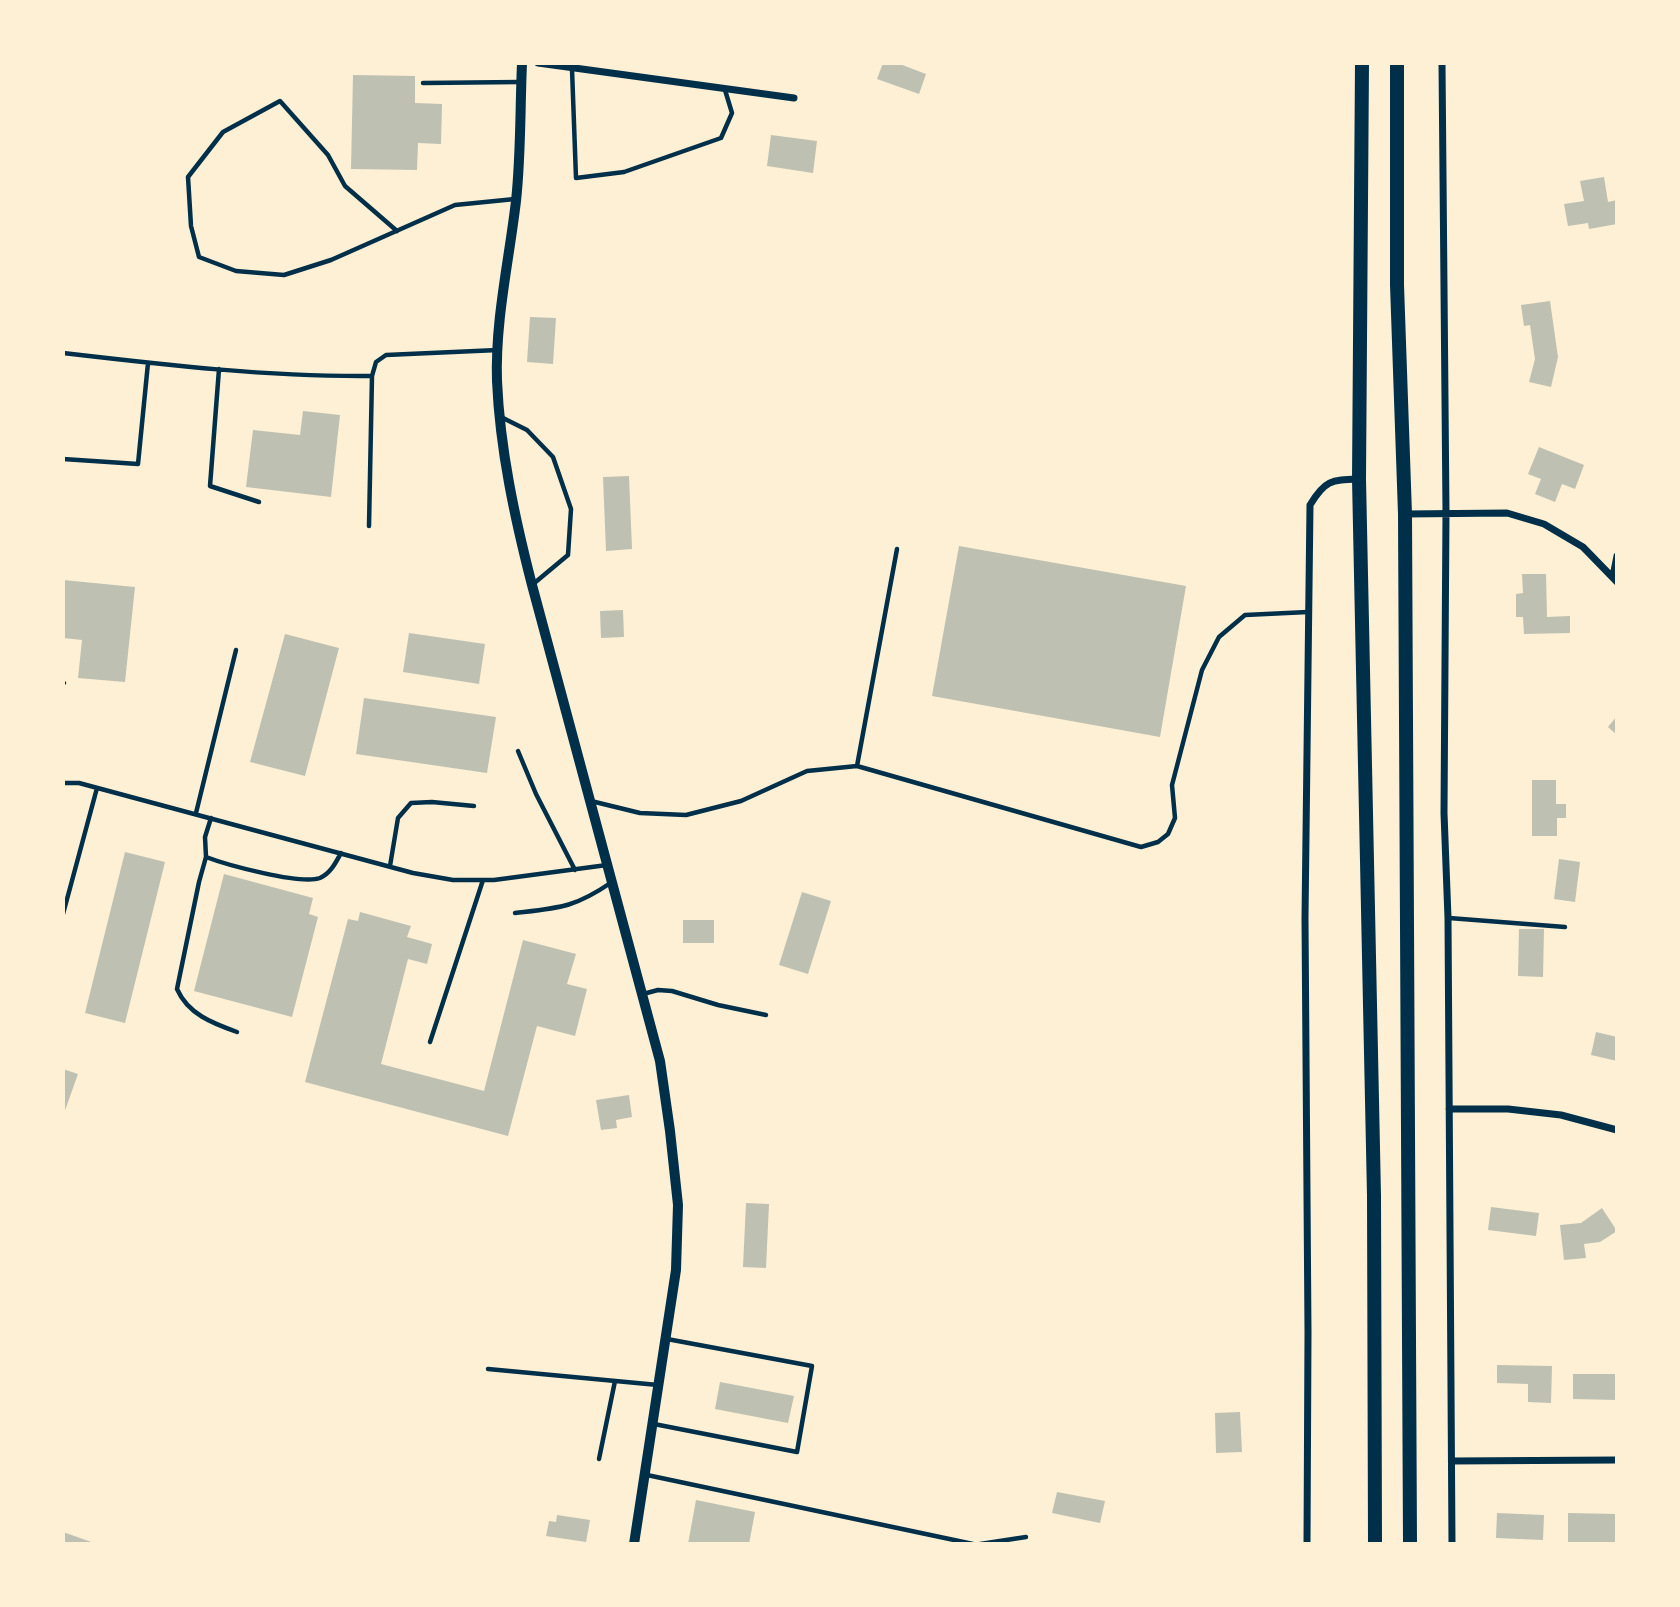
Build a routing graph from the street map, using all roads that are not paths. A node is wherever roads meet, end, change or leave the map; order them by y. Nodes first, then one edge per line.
1 (522, 63) edge
2 (538, 63) edge
3 (1362, 63) edge
4 (1397, 63) edge
5 (1442, 63) edge
6 (572, 68) junction
7 (521, 82) junction
8 (423, 83) dead end
9 (725, 89) junction
10 (794, 98) dead end
11 (516, 199) junction
12 (397, 231) junction
13 (499, 350) junction
14 (63, 353) edge
15 (148, 363) junction
16 (219, 369) junction
17 (372, 376) junction
18 (500, 417) junction
19 (63, 459) edge
20 (1359, 479) junction
21 (259, 502) dead end
22 (1446, 512) junction
23 (1405, 514) junction
24 (369, 526) dead end
25 (897, 549) dead end
26 (1617, 556) edge
27 (1615, 579) edge
28 (532, 585) junction
29 (1308, 612) junction
30 (236, 650) dead end
31 (518, 751) dead end
32 (857, 766) junction
33 (63, 783) edge
34 (97, 788) junction
35 (590, 800) junction
36 (474, 806) dead end
37 (196, 813) junction
38 (211, 818) junction
39 (341, 853) junction
40 (206, 857) junction
41 (608, 865) junction
42 (390, 866) junction
43 (575, 870) junction
44 (483, 880) junction
45 (612, 882) junction
46 (515, 913) dead end
47 (63, 914) edge
48 (1448, 918) junction
49 (1565, 927) dead end
50 (642, 994) junction
51 (766, 1016) dead end
52 (237, 1032) dead end
53 (430, 1042) dead end
54 (1449, 1109) junction
55 (1617, 1129) edge
56 (666, 1339) junction
57 (488, 1369) dead end
58 (615, 1381) junction
59 (659, 1385) junction
60 (653, 1424) junction
61 (599, 1459) dead end
62 (1617, 1460) edge
63 (1452, 1461) junction
64 (646, 1475) junction
65 (1026, 1537) dead end
66 (635, 1544) edge
67 (973, 1544) edge
68 (980, 1544) edge
69 (1307, 1544) edge
70 (1375, 1544) edge
71 (1410, 1544) edge
72 (1452, 1544) edge

1 - 7 street
2 - 6 street
3 - 20 highway
4 - 23 highway
5 - 22 street
6 - 9 street
6 - 9 lane
7 - 8 lane
7 - 11 street
9 - 10 street
11 - 12 lane
11 - 13 street
12 - 12 lane
13 - 17 lane
13 - 18 street
14 - 15 lane
15 - 16 lane
15 - 19 lane
16 - 17 lane
16 - 21 lane
17 - 24 lane
18 - 28 street
18 - 28 lane
20 - 29 street
20 - 70 highway
22 - 23 street
22 - 27 street
22 - 48 street
23 - 71 highway
25 - 32 lane
26 - 27 street
28 - 35 street
29 - 32 lane
29 - 69 street
30 - 37 lane
31 - 43 lane
32 - 35 lane
33 - 34 lane
34 - 37 lane
34 - 47 lane
35 - 41 street
36 - 42 lane
37 - 38 lane
38 - 39 lane
38 - 40 lane
39 - 40 lane
39 - 42 lane
40 - 52 lane
41 - 43 lane
41 - 45 street
42 - 44 lane
43 - 44 lane
44 - 53 lane
45 - 46 lane
45 - 50 street
48 - 49 lane
48 - 54 street
50 - 51 lane
50 - 56 street
54 - 55 street
54 - 63 street
56 - 59 street
56 - 60 lane
57 - 58 lane
58 - 59 lane
58 - 61 lane
59 - 60 street
60 - 64 street
62 - 63 street
63 - 72 street
64 - 66 street
64 - 67 lane
65 - 68 lane

